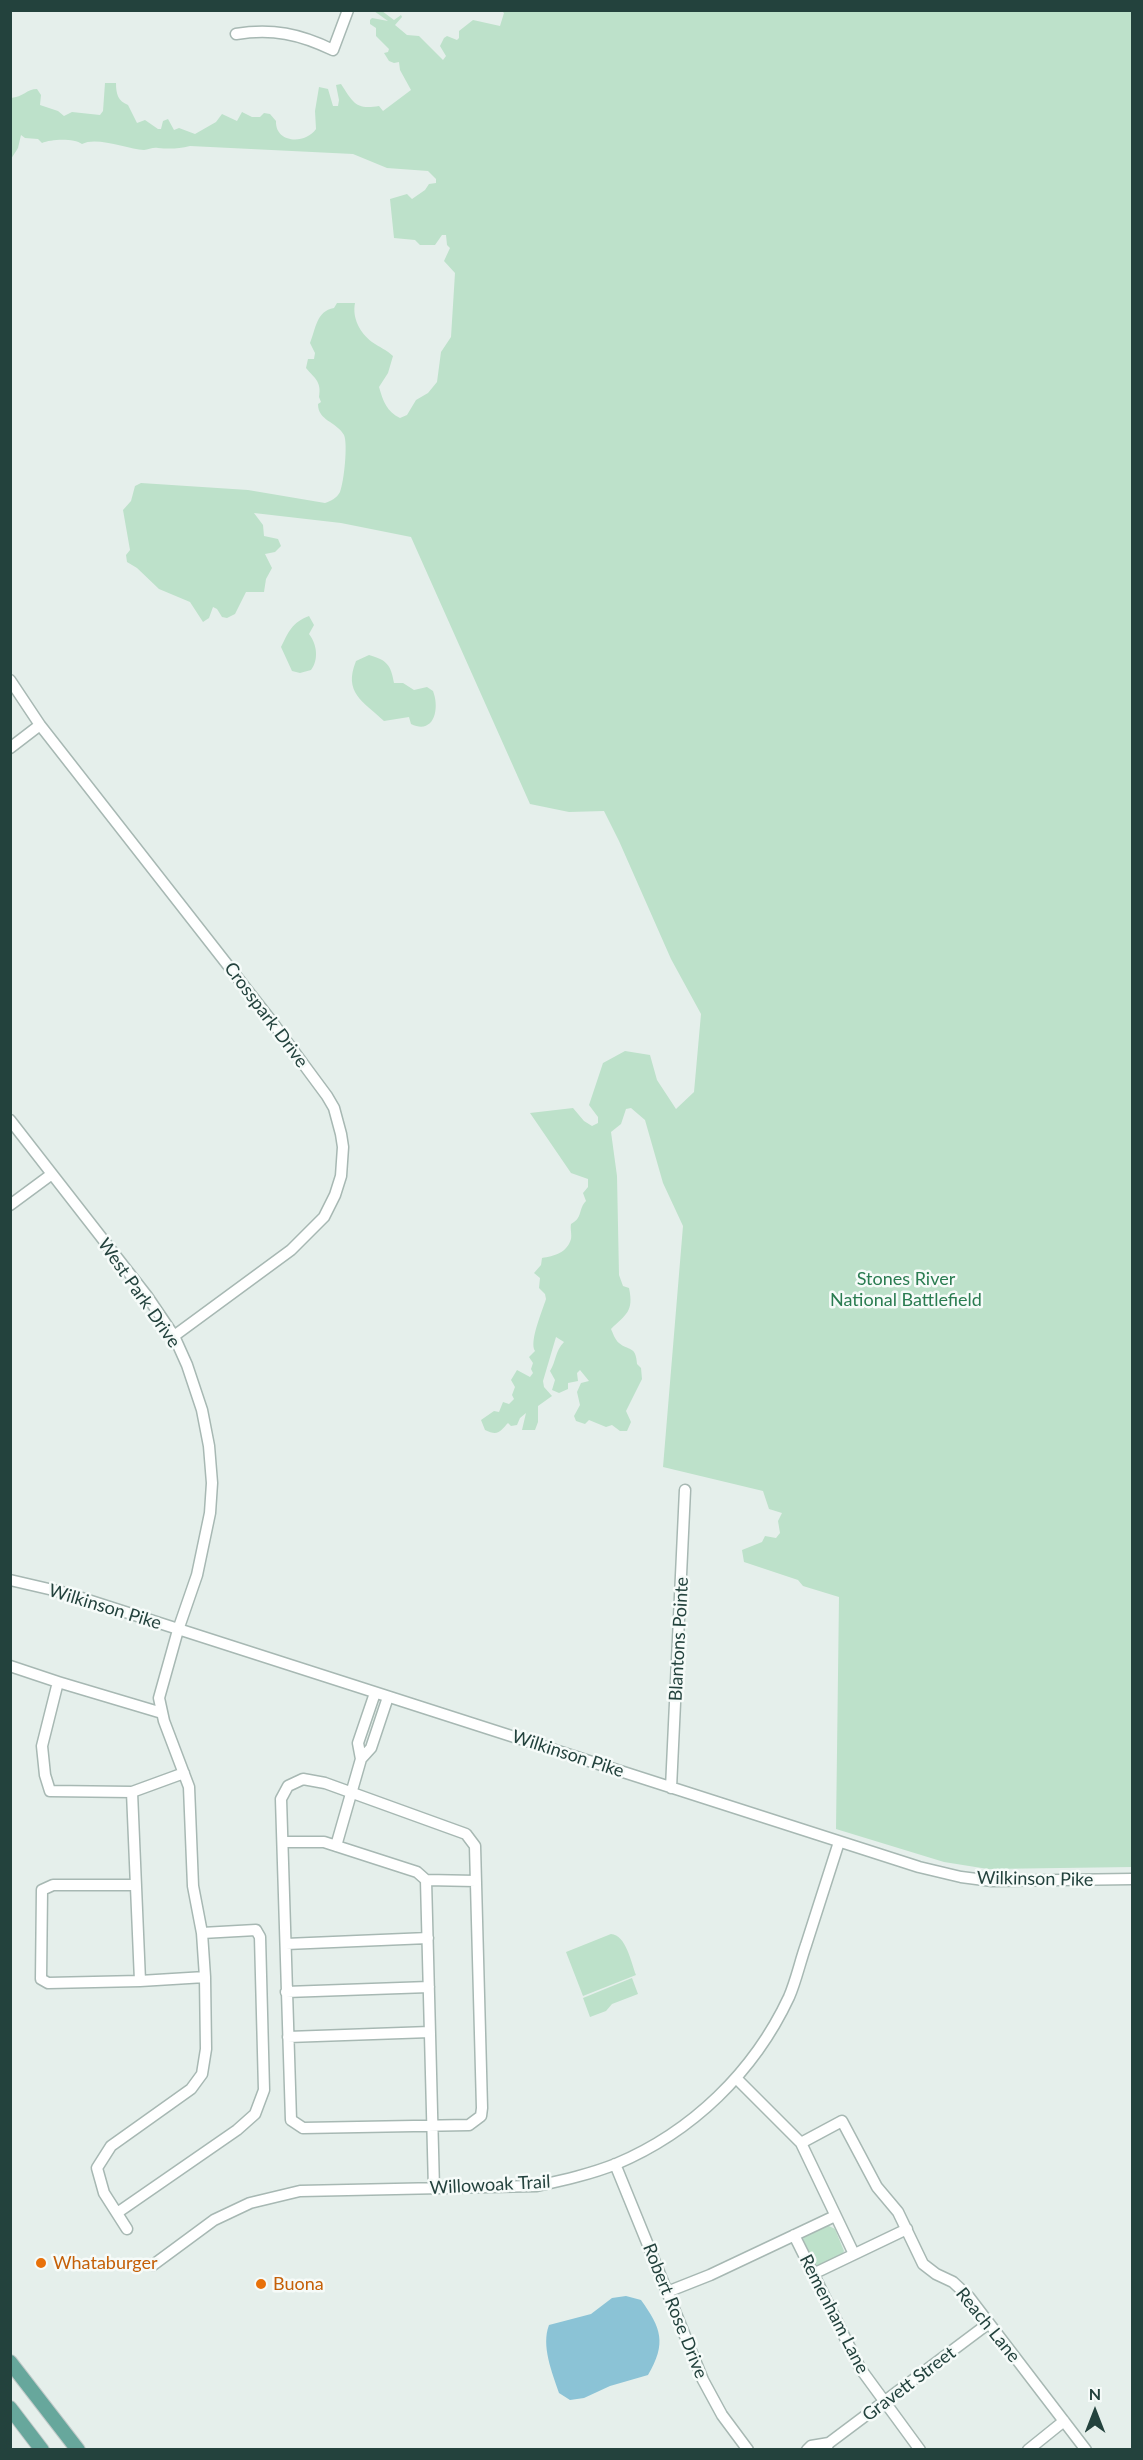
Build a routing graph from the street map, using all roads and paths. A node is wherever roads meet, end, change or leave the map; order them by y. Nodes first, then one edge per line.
1 (348, 10) edge
2 (236, 34) dead end
3 (10, 680) edge
4 (40, 725) junction
5 (10, 748) edge
6 (10, 1120) edge
7 (52, 1174) junction
8 (10, 1205) edge
9 (174, 1336) junction
10 (685, 1490) dead end
11 (10, 1580) edge
12 (178, 1630) junction
13 (10, 1666) edge
14 (58, 1682) junction
15 (375, 1693) junction
16 (388, 1697) junction
17 (162, 1713) junction
18 (361, 1759) junction
19 (184, 1773) junction
20 (671, 1788) junction
21 (132, 1792) junction
22 (351, 1794) junction
23 (283, 1842) junction
24 (839, 1842) junction
25 (336, 1846) junction
26 (1132, 1879) edge
27 (426, 1880) junction
28 (476, 1881) junction
29 (136, 1885) junction
30 (202, 1932) junction
31 (428, 1938) junction
32 (286, 1944) junction
33 (205, 1977) junction
34 (140, 1981) junction
35 (429, 1987) junction
36 (286, 1992) junction
37 (430, 2032) junction
38 (288, 2037) junction
39 (736, 2078) junction
40 (433, 2126) junction
41 (801, 2143) junction
42 (615, 2164) junction
43 (434, 2188) junction
44 (117, 2213) junction
45 (835, 2216) junction
46 (127, 2229) dead end
47 (907, 2229) junction
48 (794, 2235) junction
49 (854, 2254) junction
50 (153, 2265) dead end
51 (813, 2274) junction
52 (667, 2292) junction
53 (988, 2323) junction
54 (10, 2362) edge
55 (884, 2403) junction
56 (10, 2408) edge
57 (1064, 2421) junction
58 (827, 2446) edge
59 (42, 2450) edge
60 (78, 2450) edge
61 (748, 2450) edge
62 (807, 2450) edge
63 (920, 2450) edge
64 (1028, 2450) edge
65 (1086, 2450) edge

1 - 2 street
3 - 4 street, Crosspark Drive
4 - 5 street
4 - 9 street, Crosspark Drive
6 - 7 street, West Park Drive
7 - 8 street
7 - 9 street, West Park Drive
9 - 12 street, West Park Drive
10 - 20 street, Blantons Pointe
11 - 12 street, Wilkinson Pike
12 - 15 street, Wilkinson Pike
12 - 17 street, West Park Drive
13 - 14 street
14 - 17 street
14 - 21 street
15 - 16 street, Wilkinson Pike
15 - 18 street
16 - 18 street
16 - 20 street, Wilkinson Pike
17 - 19 street
18 - 22 street
19 - 21 street
19 - 30 street
20 - 24 street, Wilkinson Pike
21 - 29 street
22 - 23 street
22 - 25 street
22 - 28 street
23 - 25 street
23 - 32 street
24 - 26 street, Wilkinson Pike
24 - 39 street, Willowoak Trail
25 - 27 street
27 - 28 street
27 - 31 street
28 - 40 street
29 - 34 street
29 - 34 street
30 - 33 street
30 - 44 street
31 - 32 street
31 - 35 street
32 - 36 street
33 - 34 street
33 - 44 street
35 - 36 street
35 - 37 street
36 - 38 street
37 - 38 street
37 - 40 street
38 - 40 street
39 - 41 street
39 - 42 street, Willowoak Trail
40 - 43 street
41 - 45 street
41 - 47 street, Reach Lane
42 - 43 street, Willowoak Trail
42 - 52 street, Robert Rose Drive
43 - 50 street, Willowoak Trail
44 - 46 street
45 - 48 street
45 - 49 street
47 - 49 street
47 - 53 street, Reach Lane
48 - 51 street, Remenham Lane
48 - 52 street
49 - 51 street
51 - 55 street, Remenham Lane
52 - 61 street, Robert Rose Drive
53 - 55 street, Gravett Street
53 - 57 street, Reach Lane
54 - 60 main road
55 - 58 street, Gravett Street
55 - 63 street, Remenham Lane
56 - 59 main road
57 - 64 street
57 - 65 street, Reach Lane
58 - 62 street, Gravett Street

